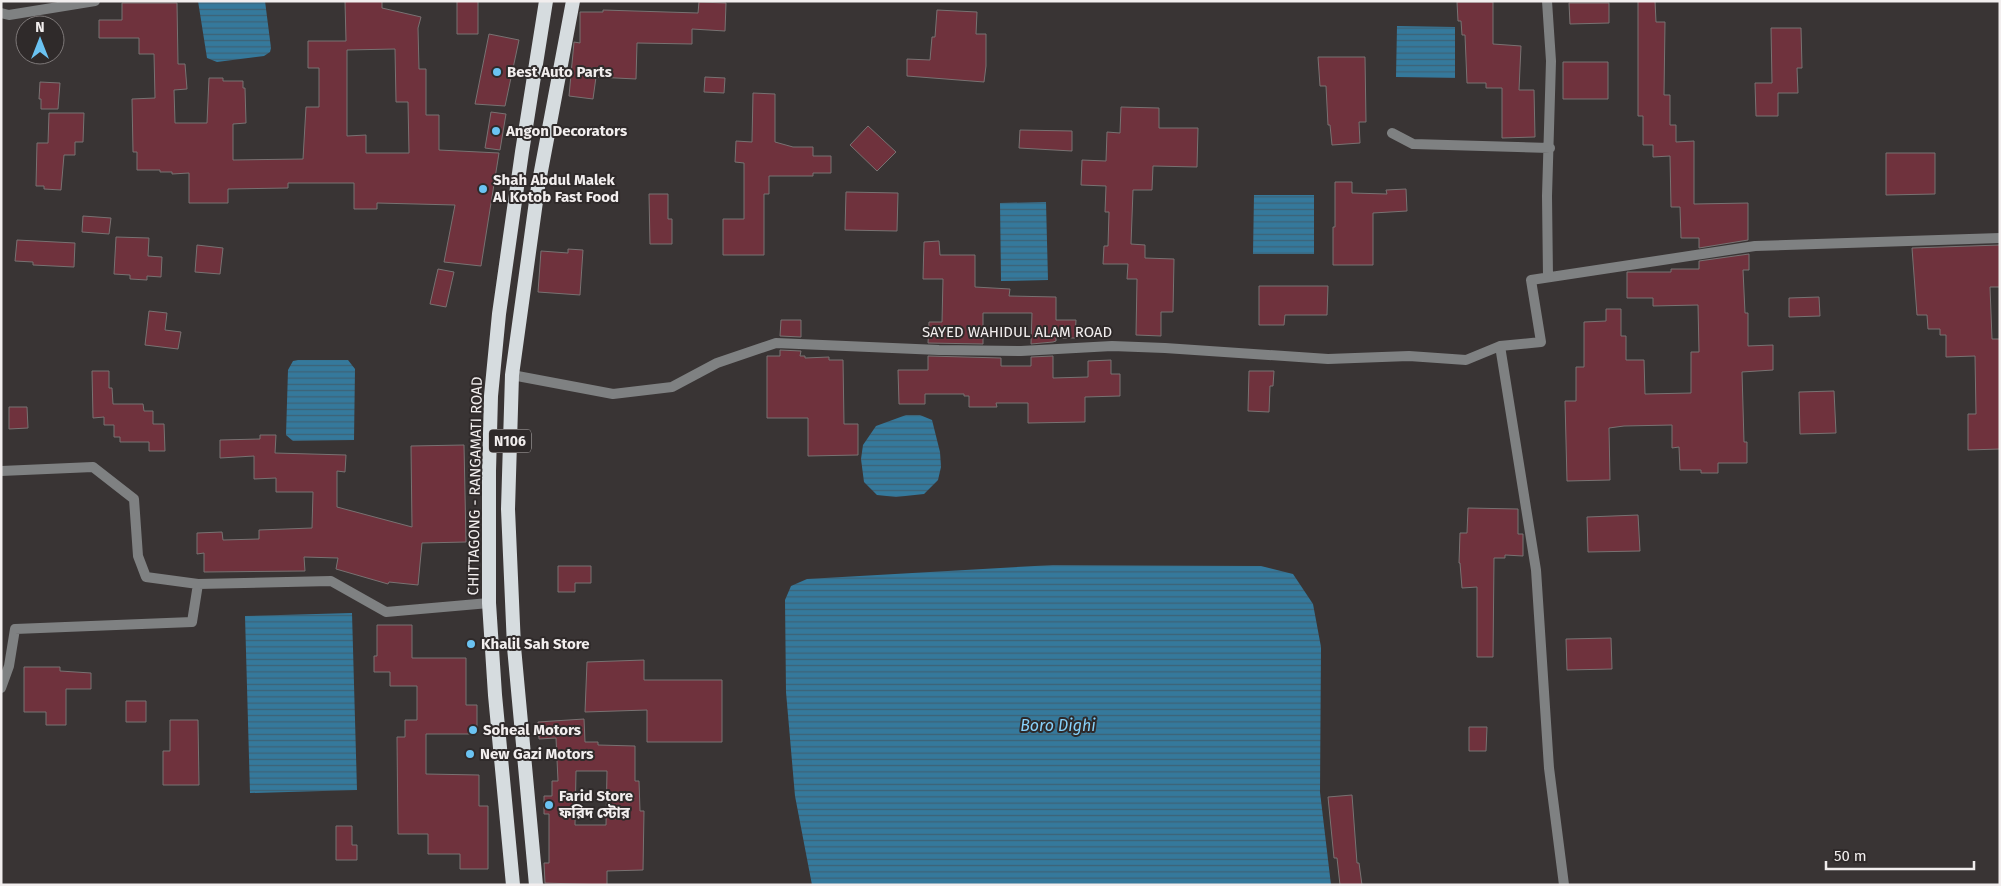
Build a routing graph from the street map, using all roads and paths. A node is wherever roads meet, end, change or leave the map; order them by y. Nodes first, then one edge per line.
1 (95, 1) edge
2 (546, 1) edge
3 (573, 1) edge
4 (1547, 1) edge
5 (1, 13) edge
6 (1392, 133) dead end
7 (1550, 148) junction
8 (2000, 238) edge
9 (1548, 277) junction
10 (1500, 346) junction
11 (512, 375) junction
12 (1, 471) edge
13 (198, 584) junction
14 (489, 603) junction
15 (1, 688) edge
16 (513, 885) edge
17 (536, 885) edge
18 (1564, 885) edge

1 - 5 street
2 - 14 highway, CHITTAGONG - RANGAMATI ROAD / N106
3 - 11 highway, N106
4 - 7 street
6 - 7 street
7 - 9 street
8 - 9 street
9 - 10 street, SAYED WAHIDUL ALAM ROAD
10 - 11 street, SAYED WAHIDUL ALAM ROAD
10 - 18 street
11 - 17 highway, N106
12 - 13 street
13 - 14 street
13 - 15 street
14 - 16 highway, CHITTAGONG - RANGAMATI ROAD / N106

